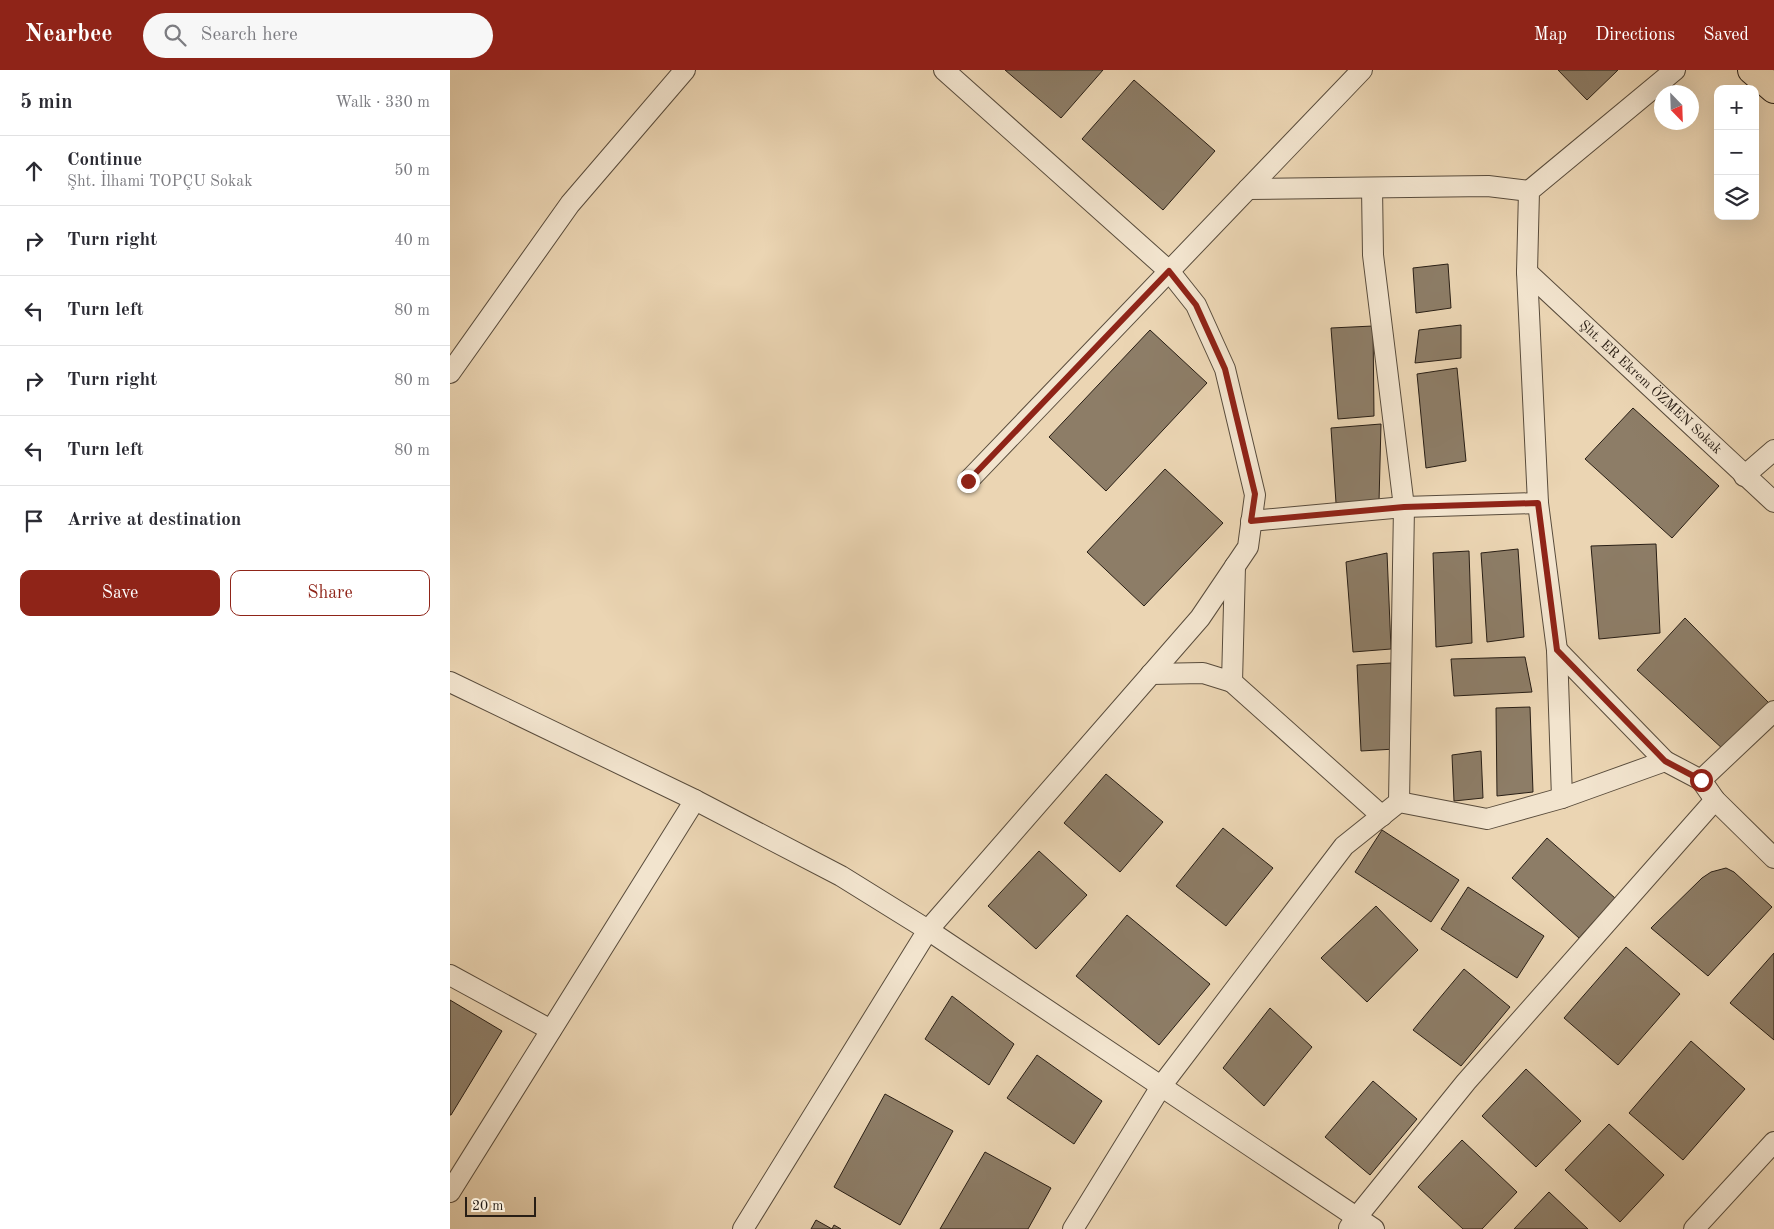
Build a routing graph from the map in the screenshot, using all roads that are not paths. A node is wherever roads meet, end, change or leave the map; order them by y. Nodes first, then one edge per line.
1 (685, 70) edge
2 (944, 70) edge
3 (1675, 70) edge
4 (1752, 70) edge
5 (1355, 72) edge
6 (1774, 89) edge
7 (1372, 188) junction
8 (1248, 189) junction
9 (1529, 191) junction
10 (1169, 271) junction
11 (1527, 272) junction
12 (450, 372) edge
13 (1774, 450) edge
14 (1744, 476) junction
15 (968, 481) dead end
16 (1774, 502) edge
17 (1538, 503) junction
18 (1404, 507) junction
19 (1251, 521) junction
20 (1235, 566) junction
21 (1557, 650) junction
22 (1151, 674) junction
23 (450, 682) edge
24 (1232, 682) junction
25 (1774, 712) edge
26 (1665, 761) junction
27 (1701, 780) junction
28 (1562, 798) junction
29 (695, 800) junction
30 (1715, 800) junction
31 (1399, 802) junction
32 (1382, 816) junction
33 (1774, 858) edge
34 (928, 930) junction
35 (450, 975) edge
36 (551, 1030) junction
37 (1162, 1086) junction
38 (1774, 1142) edge
39 (450, 1192) edge
40 (1352, 1223) edge
41 (743, 1229) edge
42 (1073, 1229) edge
43 (1374, 1229) edge
44 (1694, 1229) edge

1 - 12 street
2 - 10 street
3 - 9 street
4 - 6 main road
5 - 8 street
7 - 8 street
7 - 9 street
7 - 18 street
8 - 10 street
9 - 11 street
10 - 15 street
10 - 19 street
11 - 14 street, Şht. ER Ekrem ÖZMEN Sokak
11 - 17 street
13 - 14 street
14 - 16 street, Şht. ER Ekrem ÖZMEN Sokak
17 - 18 street
17 - 21 street
18 - 19 street
18 - 31 street
19 - 20 street
20 - 22 street
20 - 24 street
21 - 26 street
21 - 28 street
22 - 24 street
22 - 34 street
23 - 29 street
24 - 32 street
25 - 27 street
26 - 27 street
26 - 28 street
27 - 30 street
28 - 31 street
29 - 34 street
29 - 36 street
30 - 33 street
30 - 40 street
31 - 32 street
32 - 37 street
34 - 37 street
34 - 41 street
35 - 36 street
36 - 39 street
37 - 40 street
37 - 42 street
38 - 44 street
40 - 43 street

